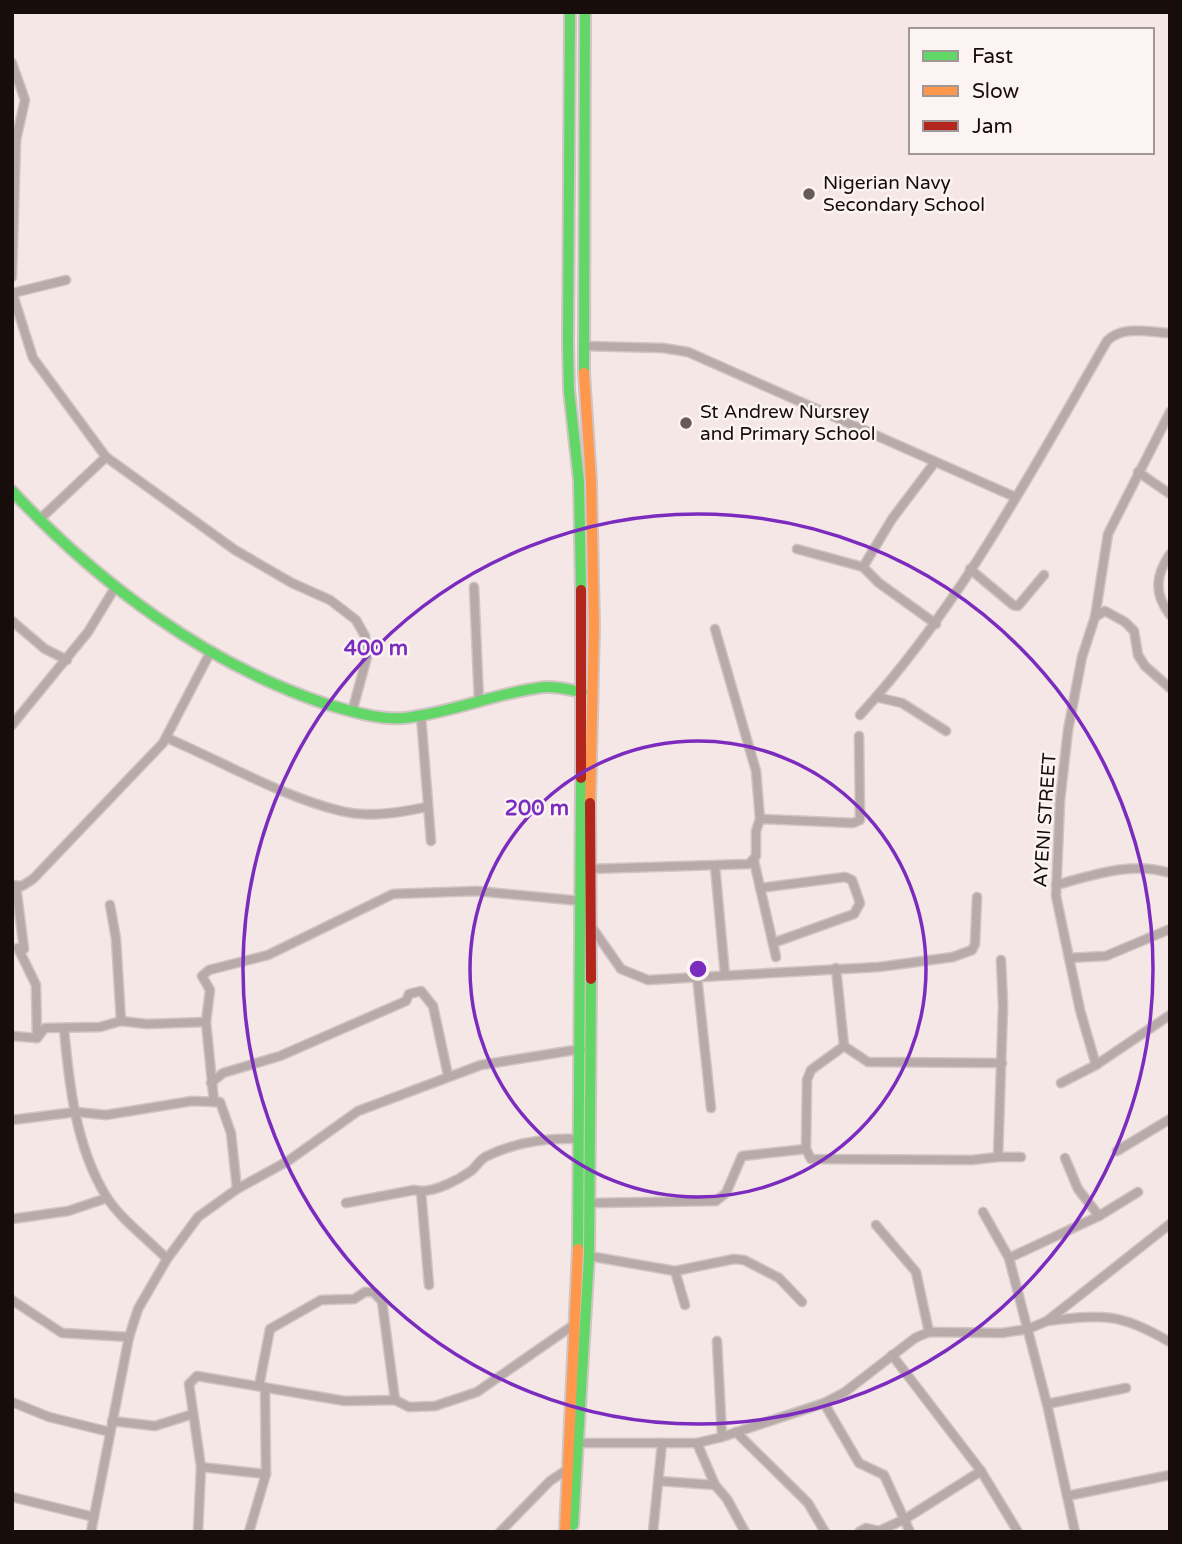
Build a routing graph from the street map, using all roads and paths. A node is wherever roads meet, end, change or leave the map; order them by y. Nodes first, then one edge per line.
1 (570, 12) edge
2 (585, 12) edge
3 (12, 63) edge
4 (12, 277) edge
5 (66, 280) dead end
6 (12, 293) edge
7 (1170, 333) edge
8 (583, 346) junction
9 (1170, 412) edge
10 (106, 457) junction
11 (935, 462) junction
12 (1138, 472) junction
13 (585, 481) junction
14 (12, 491) edge
15 (1170, 494) edge
16 (1016, 497) junction
17 (39, 520) junction
18 (797, 549) dead end
19 (1170, 554) edge
20 (863, 567) junction
21 (970, 569) junction
22 (1044, 575) dead end
23 (116, 586) junction
24 (474, 587) dead end
25 (1170, 615) edge
26 (1095, 617) junction
27 (12, 621) edge
28 (936, 624) junction
29 (715, 629) dead end
30 (210, 653) junction
31 (67, 660) junction
32 (1170, 688) edge
33 (582, 692) junction
34 (876, 697) junction
35 (479, 701) junction
36 (352, 712) junction
37 (860, 715) dead end
38 (421, 716) junction
39 (12, 725) edge
40 (947, 731) dead end
41 (859, 736) dead end
42 (167, 738) junction
43 (585, 806) junction
44 (426, 807) junction
45 (760, 819) junction
46 (431, 841) dead end
47 (754, 861) junction
48 (715, 866) junction
49 (589, 869) junction
50 (1170, 873) edge
51 (1056, 885) junction
52 (14, 886) edge
53 (760, 888) junction
54 (977, 897) dead end
55 (582, 901) junction
56 (110, 905) dead end
57 (591, 925) junction
58 (1170, 929) edge
59 (773, 943) junction
60 (15, 948) edge
61 (776, 957) dead end
62 (1069, 958) junction
63 (1001, 960) dead end
64 (836, 968) junction
65 (725, 975) junction
66 (697, 976) junction
67 (1170, 1015) edge
68 (121, 1021) junction
69 (206, 1022) junction
70 (64, 1028) junction
71 (12, 1036) edge
72 (37, 1038) junction
73 (844, 1046) junction
74 (581, 1049) junction
75 (1002, 1063) junction
76 (1096, 1065) junction
77 (448, 1075) junction
78 (211, 1083) junction
79 (1062, 1083) dead end
80 (219, 1102) junction
81 (711, 1108) dead end
82 (76, 1112) junction
83 (1170, 1119) edge
84 (12, 1120) edge
85 (576, 1139) junction
86 (806, 1149) junction
87 (1117, 1151) dead end
88 (998, 1157) junction
89 (1021, 1157) dead end
90 (1065, 1158) dead end
91 (237, 1189) junction
92 (421, 1192) junction
93 (1138, 1192) dead end
94 (107, 1198) junction
95 (346, 1203) dead end
96 (590, 1203) junction
97 (983, 1212) dead end
98 (1099, 1216) junction
99 (12, 1219) edge
100 (1170, 1224) edge
101 (876, 1225) dead end
102 (589, 1256) junction
103 (1009, 1258) junction
104 (167, 1259) junction
105 (675, 1271) junction
106 (429, 1285) dead end
107 (12, 1300) edge
108 (802, 1301) dead end
109 (685, 1305) dead end
110 (1047, 1321) junction
111 (575, 1324) junction
112 (1028, 1329) junction
113 (929, 1332) junction
114 (129, 1337) junction
115 (716, 1341) dead end
116 (1170, 1342) edge
117 (892, 1355) junction
118 (262, 1387) junction
119 (1126, 1388) dead end
120 (395, 1400) junction
121 (12, 1402) edge
122 (824, 1403) junction
123 (1047, 1404) junction
124 (193, 1414) junction
125 (112, 1421) junction
126 (110, 1432) junction
127 (736, 1432) junction
128 (722, 1437) junction
129 (574, 1443) junction
130 (662, 1443) junction
131 (697, 1443) junction
132 (201, 1467) junction
133 (568, 1469) junction
134 (981, 1471) junction
135 (265, 1474) junction
136 (1170, 1475) edge
137 (659, 1481) junction
138 (715, 1485) junction
139 (1067, 1496) junction
140 (12, 1497) edge
141 (94, 1517) junction
142 (905, 1519) junction
143 (1072, 1531) edge
144 (91, 1532) edge
145 (198, 1532) edge
146 (249, 1532) edge
147 (500, 1532) edge
148 (565, 1532) edge
149 (572, 1532) edge
150 (653, 1532) edge
151 (745, 1532) edge
152 (825, 1532) edge
153 (859, 1532) edge
154 (910, 1532) edge
155 (1018, 1532) edge

1 - 13 main road
2 - 8 main road
3 - 4 street
5 - 6 street
6 - 10 street
7 - 16 street
8 - 11 street
8 - 13 main road
9 - 12 street
10 - 17 street
10 - 36 street
11 - 16 street
11 - 20 street
12 - 15 street
12 - 26 street
13 - 33 main road
13 - 43 main road
14 - 17 main road
16 - 21 street
17 - 23 main road
18 - 20 street
19 - 25 street
20 - 28 street
21 - 22 street
21 - 28 street
23 - 30 main road
23 - 31 street
24 - 35 street
26 - 32 street
26 - 51 street, AYENI STREET
27 - 31 street
28 - 34 street
29 - 45 street
30 - 36 main road
30 - 42 street
31 - 39 street
33 - 35 main road
33 - 43 main road
34 - 37 street
34 - 40 street
35 - 38 main road
36 - 38 main road
38 - 44 street
41 - 45 street
42 - 44 street
42 - 52 street
43 - 49 main road
43 - 55 main road
44 - 46 street
45 - 47 street
47 - 48 street
47 - 53 street
48 - 49 street
48 - 65 street
49 - 57 main road
50 - 51 street
51 - 62 street, AYENI STREET
52 - 60 street
53 - 59 street
53 - 59 street
54 - 64 street
55 - 69 street
55 - 74 main road
56 - 68 street
57 - 66 street
57 - 96 main road
58 - 62 street
59 - 61 street
60 - 72 street
62 - 76 street, AYENI STREET
63 - 75 street
64 - 65 street
64 - 73 street
65 - 66 street
66 - 81 street
67 - 76 street
68 - 69 street
68 - 70 street
69 - 78 street
70 - 72 street
70 - 82 street
71 - 72 street
73 - 75 street
73 - 86 street
74 - 77 street
74 - 85 main road
75 - 88 street
76 - 79 street
77 - 78 street
77 - 91 street
78 - 80 street
80 - 82 street
80 - 91 street
82 - 84 street
82 - 94 street
83 - 87 street
85 - 92 street
85 - 111 main road
86 - 88 street
86 - 96 street
88 - 89 street
90 - 98 street
91 - 104 street
92 - 95 street
92 - 106 street
93 - 98 street
94 - 99 street
94 - 104 street
96 - 102 main road
97 - 103 street
98 - 103 street
100 - 110 street
101 - 113 street
102 - 105 street
102 - 129 main road
103 - 112 street
104 - 114 street
105 - 108 street
105 - 109 street
107 - 114 street
110 - 112 street
110 - 116 street
111 - 120 street
111 - 129 main road
112 - 113 street
112 - 123 street
113 - 117 street
114 - 125 street
115 - 128 street
117 - 122 street
117 - 134 street
118 - 120 street
118 - 120 street
118 - 124 street
118 - 135 street
119 - 123 street
121 - 126 street
122 - 127 street
122 - 142 street
123 - 139 street
124 - 125 street
124 - 132 street
125 - 126 street
126 - 141 street
127 - 128 street
127 - 152 street
128 - 131 street
129 - 130 street
129 - 133 main road
129 - 149 main road
130 - 131 street
130 - 137 street
131 - 138 street
132 - 135 street
132 - 145 street
133 - 147 street
133 - 148 main road
134 - 142 street
134 - 155 street
135 - 146 street
136 - 139 street
137 - 138 street
137 - 150 street
138 - 151 street
139 - 143 street
140 - 141 street
141 - 144 street
142 - 153 street
142 - 154 street

